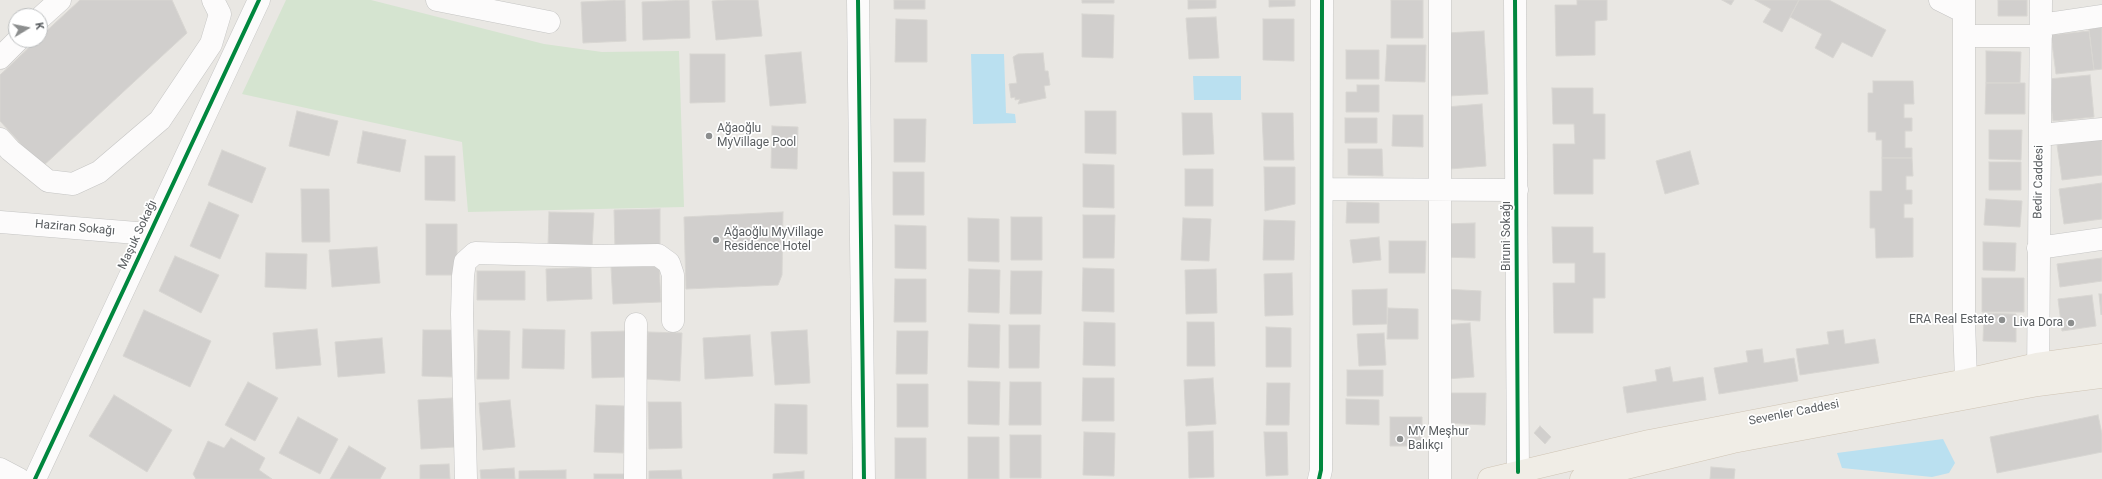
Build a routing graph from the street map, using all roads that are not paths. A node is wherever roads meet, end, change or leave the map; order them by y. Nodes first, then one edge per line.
1 (60, 0) edge
2 (213, 0) edge
3 (259, 0) edge
4 (858, 0) edge
5 (1322, 0) edge
6 (1440, 0) edge
7 (1515, 0) edge
8 (1940, 0) edge
9 (2041, 0) edge
10 (450, 1) edge
11 (1964, 6) edge
12 (48, 11) edge
13 (2102, 16) edge
14 (549, 22) dead end
15 (2041, 31) junction
16 (1965, 36) junction
17 (10, 48) edge
18 (0, 58) edge
19 (2102, 129) edge
20 (2040, 135) junction
21 (0, 139) edge
22 (1322, 189) junction
23 (1440, 190) junction
24 (1517, 190) junction
25 (0, 222) edge
26 (149, 234) junction
27 (2102, 239) edge
28 (2038, 248) junction
29 (673, 321) dead end
30 (636, 324) dead end
31 (2102, 355) edge
32 (2037, 375) junction
33 (2102, 377) edge
34 (1966, 380) junction
35 (0, 469) edge
36 (1518, 472) junction
37 (19, 479) edge
38 (35, 479) edge
39 (466, 479) edge
40 (635, 479) edge
41 (864, 479) edge
42 (1319, 479) edge
43 (1440, 479) edge
44 (1489, 479) edge
45 (1581, 479) edge

1 - 12 street
2 - 21 street
3 - 26 street, Maşuk Sokağı
4 - 41 street
5 - 22 street
6 - 23 street
7 - 24 street, Biruni Sokağı
8 - 11 street
9 - 15 street, Bedir Caddesi
10 - 14 street
11 - 16 street
13 - 15 street
15 - 16 street
15 - 20 street, Bedir Caddesi
16 - 34 street
17 - 18 street
19 - 20 street
20 - 28 street, Bedir Caddesi
22 - 23 street
22 - 42 street
23 - 24 street
23 - 43 street
24 - 36 street, Biruni Sokağı
25 - 26 street, Haziran Sokağı
26 - 38 street, Maşuk Sokağı
27 - 28 street
28 - 32 street, Bedir Caddesi
29 - 39 street
30 - 40 street
31 - 32 main road, Sevenler Caddesi
32 - 33 main road, Sevenler Caddesi
32 - 34 main road, Sevenler Caddesi
32 - 45 main road, Sevenler Caddesi
34 - 36 main road, Sevenler Caddesi
35 - 37 street
36 - 44 main road, Sevenler Caddesi

